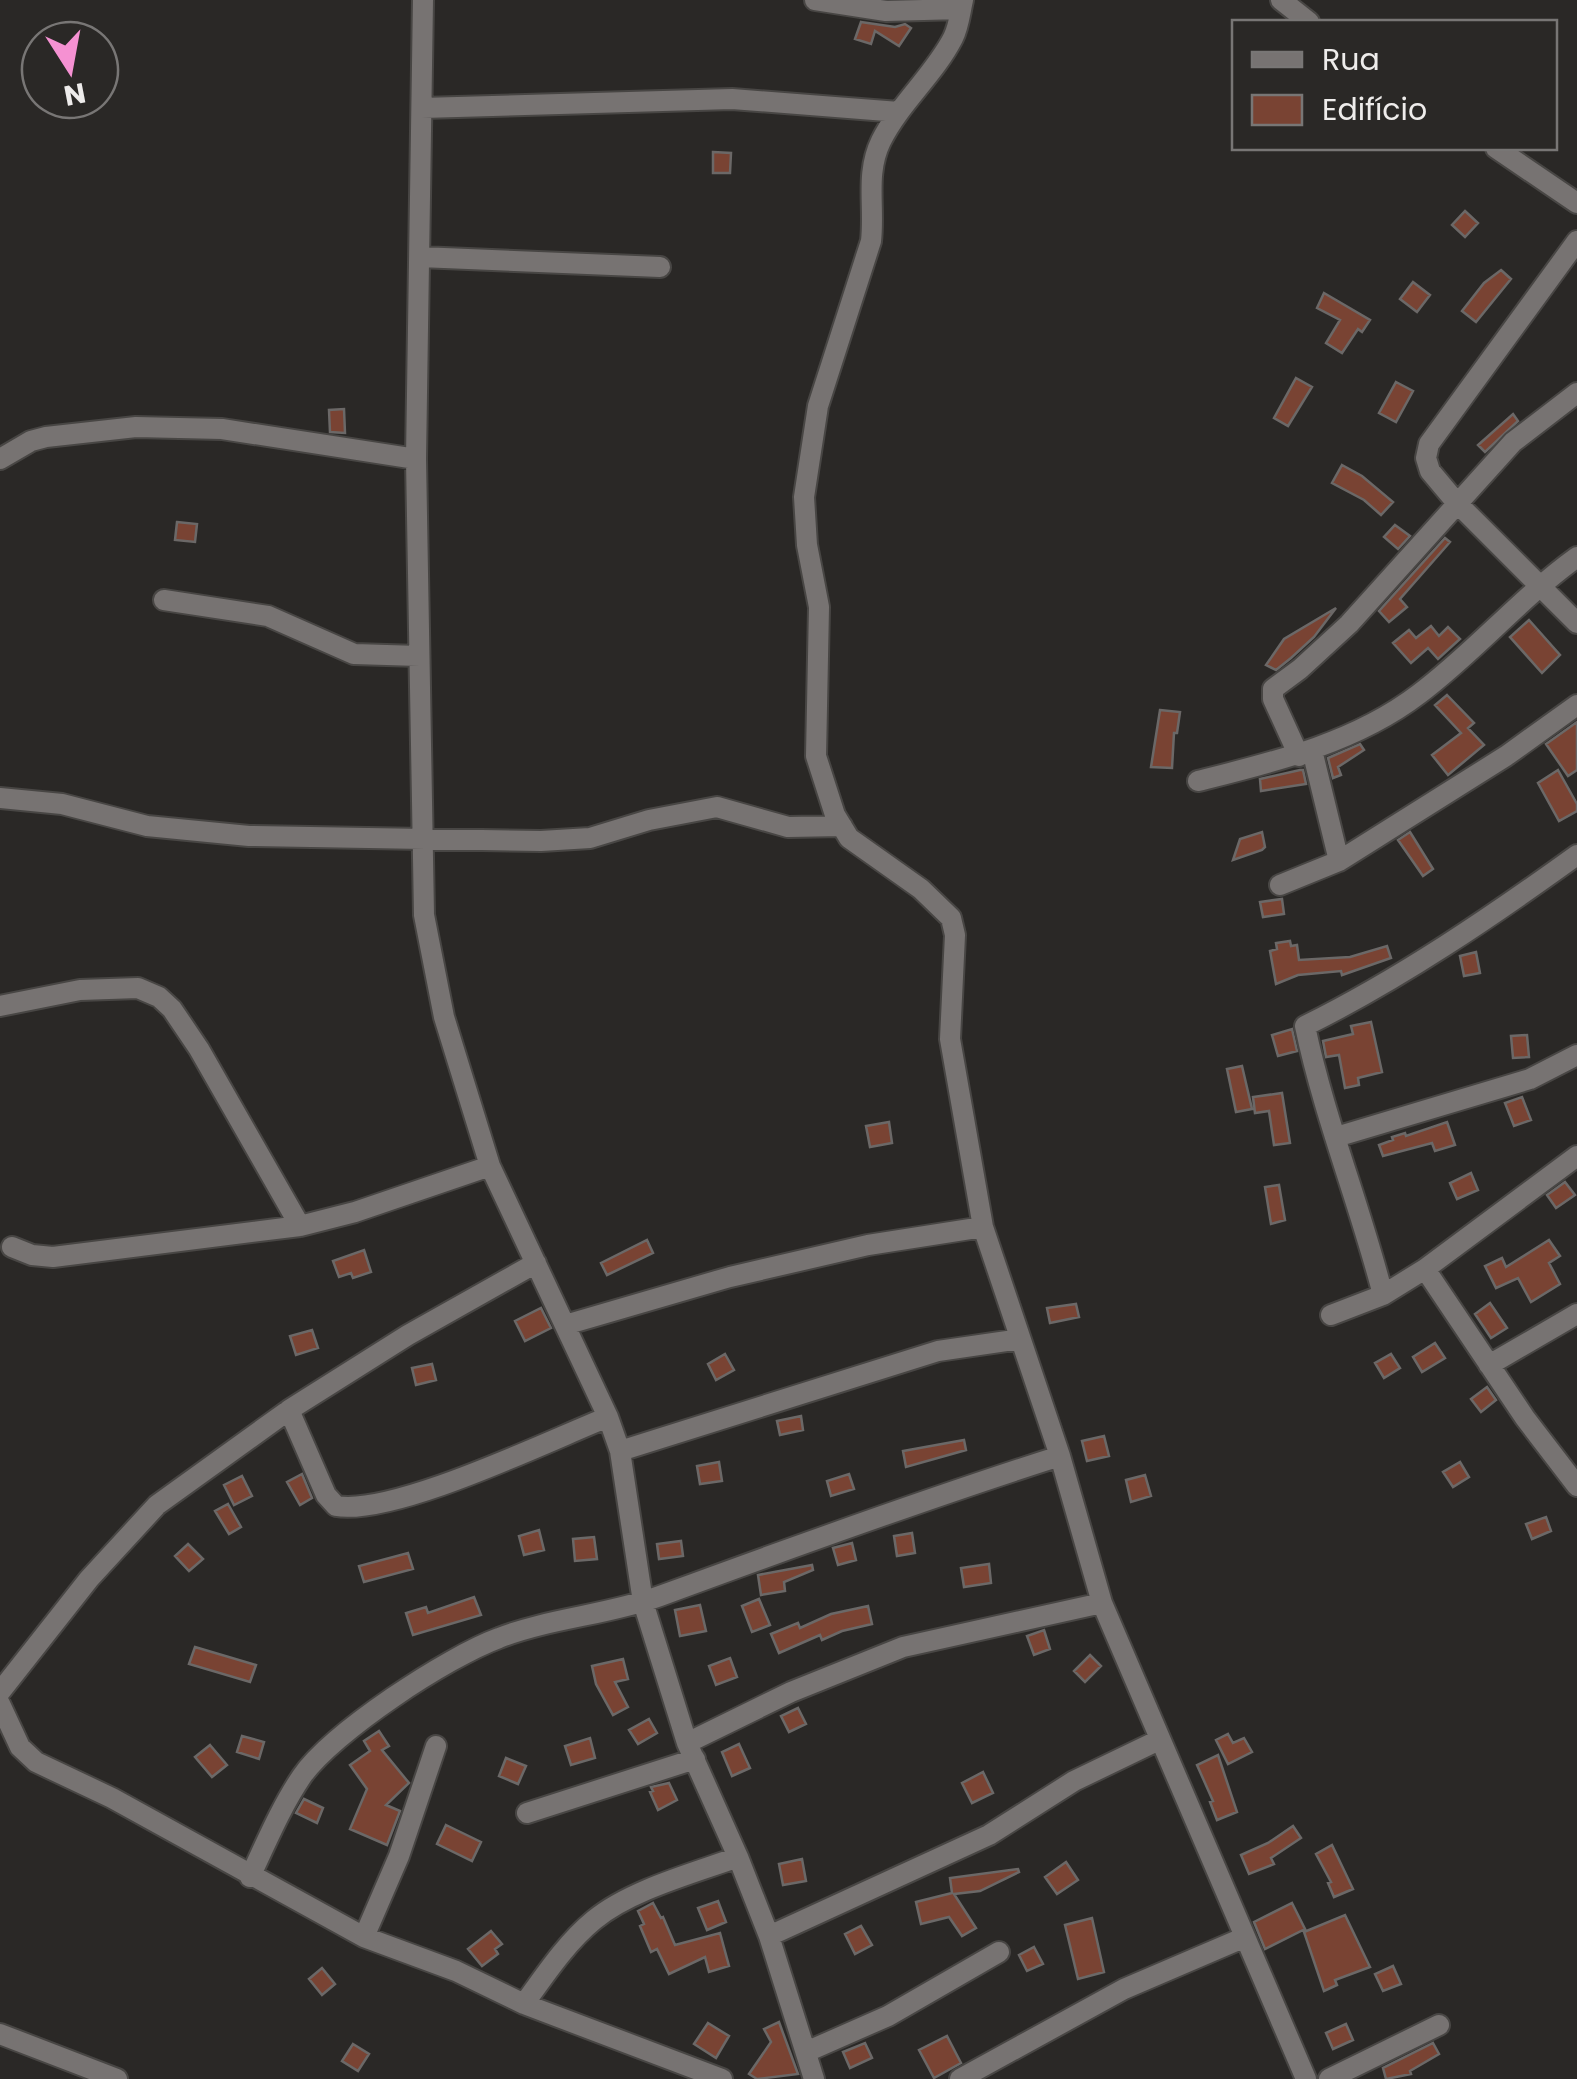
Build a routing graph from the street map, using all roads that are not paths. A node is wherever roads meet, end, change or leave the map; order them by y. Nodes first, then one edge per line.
1 (424, 0) edge
2 (815, 0) edge
3 (1281, 0) edge
4 (962, 5) edge
5 (1306, 20) edge
6 (422, 108) junction
7 (899, 112) junction
8 (1499, 150) edge
9 (1577, 203) edge
10 (1577, 241) edge
11 (420, 256) junction
12 (660, 268) dead end
13 (1577, 393) edge
14 (0, 459) edge
15 (416, 459) junction
16 (1456, 502) junction
17 (1577, 557) edge
18 (1541, 584) junction
19 (164, 600) dead end
20 (1577, 623) edge
21 (419, 656) junction
22 (1577, 706) edge
23 (1305, 753) junction
24 (1198, 781) dead end
25 (0, 798) edge
26 (842, 826) junction
27 (421, 841) junction
28 (1577, 854) edge
29 (1339, 861) junction
30 (1280, 885) dead end
31 (0, 1006) edge
32 (1577, 1055) edge
33 (1336, 1137) junction
34 (1577, 1156) edge
35 (490, 1166) junction
36 (300, 1226) junction
37 (983, 1228) junction
38 (12, 1248) dead end
39 (536, 1263) junction
40 (1425, 1268) junction
41 (1383, 1295) junction
42 (1577, 1314) edge
43 (1331, 1315) dead end
44 (565, 1324) junction
45 (1020, 1338) junction
46 (1490, 1365) junction
47 (289, 1410) junction
48 (608, 1417) junction
49 (620, 1451) junction
50 (1060, 1456) junction
51 (1572, 1472) edge
52 (643, 1602) junction
53 (1102, 1603) junction
54 (0, 1692) edge
55 (0, 1704) edge
56 (1158, 1740) junction
57 (436, 1746) dead end
58 (691, 1751) junction
59 (528, 1813) dead end
60 (738, 1857) junction
61 (250, 1877) junction
62 (769, 1936) junction
63 (364, 1937) junction
64 (1243, 1938) junction
65 (999, 1952) dead end
66 (524, 2004) junction
67 (1439, 2025) dead end
68 (1, 2036) edge
69 (806, 2052) junction
70 (117, 2079) edge
71 (722, 2079) edge
72 (814, 2079) edge
73 (960, 2079) edge
74 (1306, 2079) edge
75 (1328, 2079) edge

1 - 6 street
2 - 4 street
3 - 5 street
4 - 7 street
6 - 7 street
6 - 11 street
7 - 26 street
8 - 9 street
10 - 16 street
11 - 12 street
11 - 15 street
13 - 16 street
14 - 15 street
15 - 21 street
16 - 18 street
16 - 23 street
17 - 18 street
18 - 20 street
18 - 23 street
19 - 21 street
21 - 27 street
22 - 29 street
23 - 24 street
23 - 29 street
25 - 27 street
26 - 27 street
26 - 37 street
27 - 35 street
28 - 33 street
29 - 30 street
31 - 36 street
32 - 33 street
33 - 41 street
34 - 40 street
35 - 36 street
35 - 39 street
36 - 38 street
37 - 44 street
37 - 45 street
39 - 44 street
39 - 47 street
40 - 41 street
40 - 46 street
41 - 43 street
42 - 46 street
44 - 48 street
45 - 49 street
45 - 50 street
46 - 51 street
47 - 48 street
47 - 54 street
48 - 49 street
49 - 52 street
50 - 52 street
50 - 53 street
52 - 58 street
52 - 61 street
53 - 56 street
53 - 58 street
55 - 61 street
56 - 62 street
56 - 64 street
57 - 63 street
58 - 59 street
58 - 60 street
60 - 62 street
60 - 66 street
61 - 63 street
62 - 69 street
63 - 66 street
64 - 73 street
64 - 74 street
65 - 69 street
66 - 71 street
67 - 75 street
68 - 70 street
69 - 72 street

